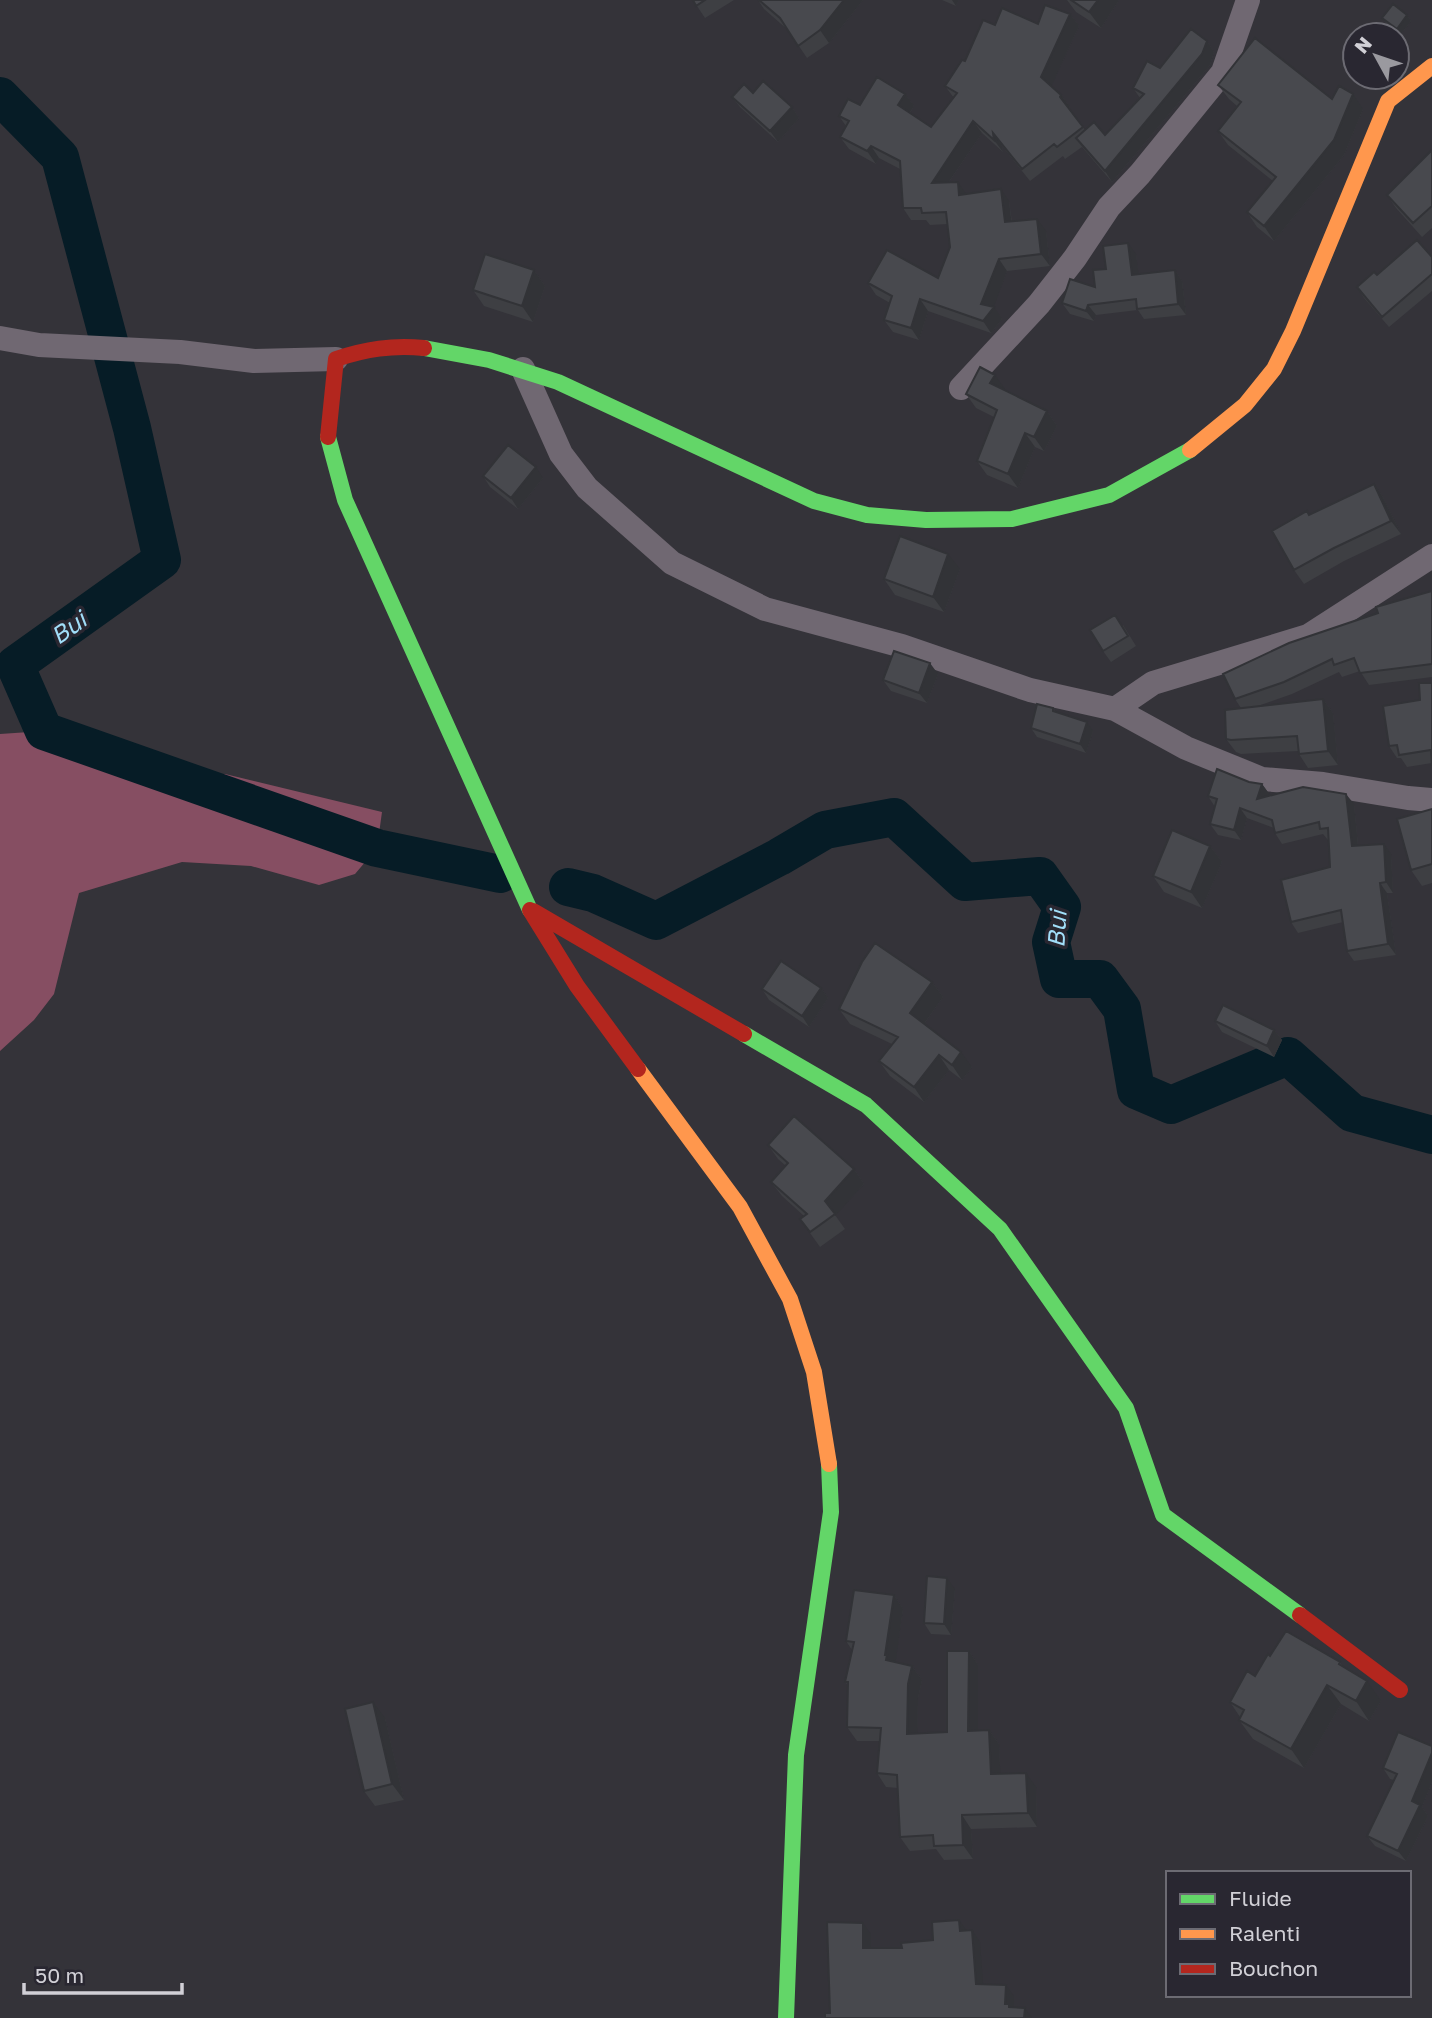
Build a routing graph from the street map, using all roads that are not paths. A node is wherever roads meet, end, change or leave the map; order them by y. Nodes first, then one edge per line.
1 (1248, 0) edge
2 (1432, 66) edge
3 (0, 338) edge
4 (336, 359) junction
5 (523, 369) junction
6 (961, 388) dead end
7 (1432, 556) edge
8 (1115, 709) junction
9 (1432, 800) edge
10 (530, 909) junction
11 (1400, 1690) dead end
12 (786, 2018) edge

1 - 6 street
2 - 5 main road
3 - 4 street
4 - 5 main road
4 - 10 main road
5 - 8 street
7 - 8 street
8 - 9 street
10 - 11 main road
10 - 12 main road

